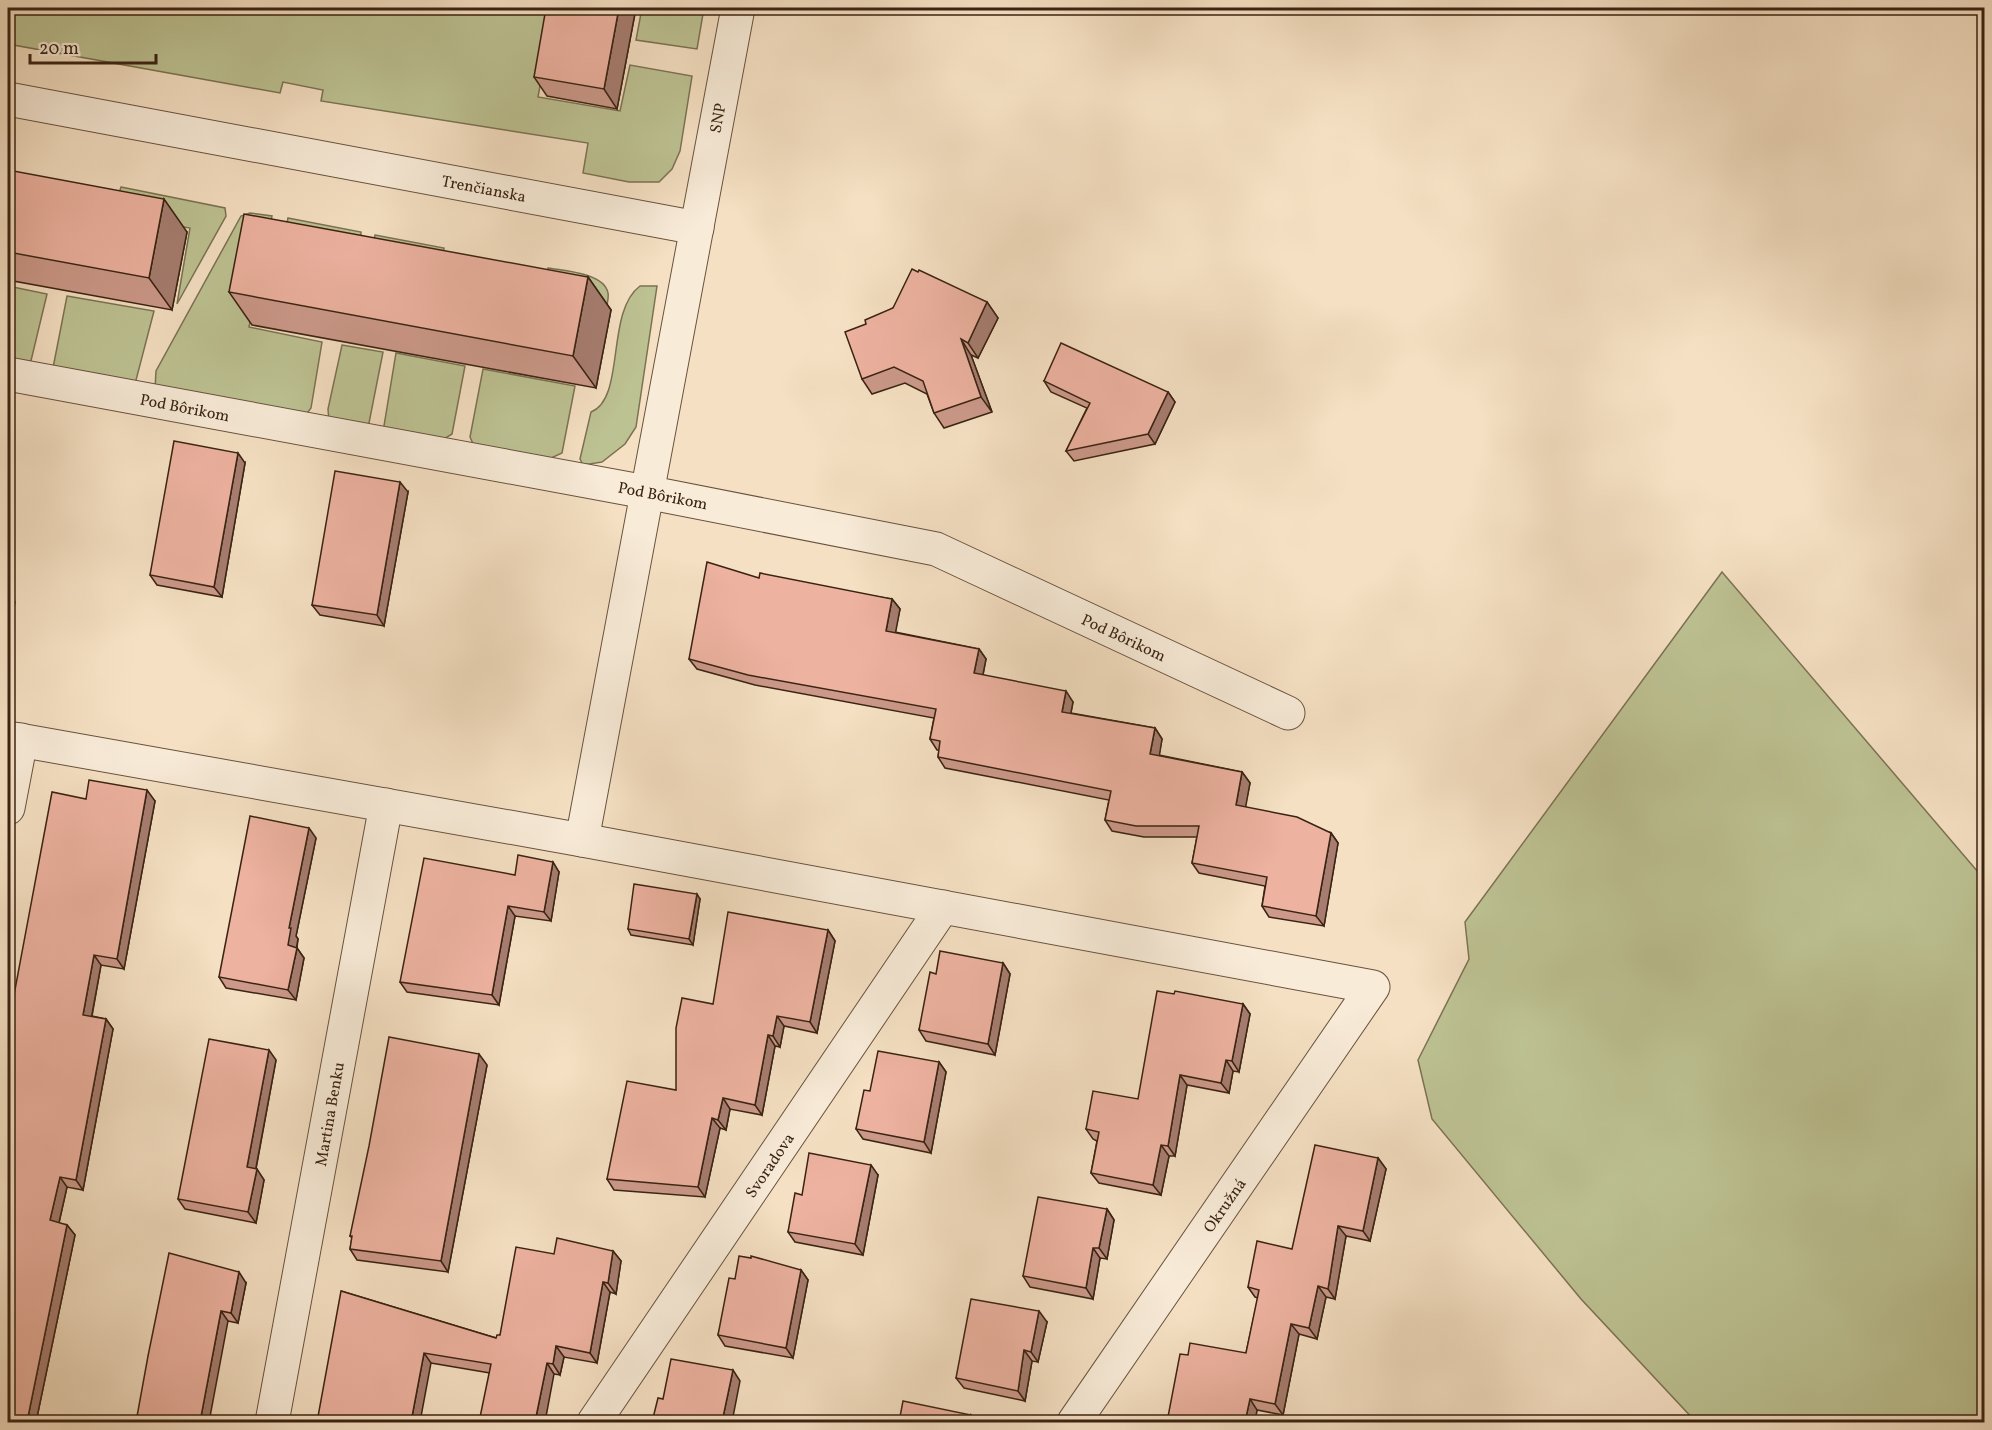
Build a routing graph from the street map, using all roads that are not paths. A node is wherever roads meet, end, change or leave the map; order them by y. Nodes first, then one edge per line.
1 (738, 8) edge
2 (8, 99) edge
3 (697, 228) junction
4 (8, 374) edge
5 (646, 492) junction
6 (1288, 713) dead end
7 (14, 739) edge
8 (386, 806) junction
9 (8, 808) edge
10 (582, 840) junction
11 (943, 908) junction
12 (272, 1422) edge
13 (594, 1422) edge
14 (1074, 1422) edge

1 - 3 street, SNP
2 - 3 street, Trenčianska
3 - 5 street
4 - 5 street, Pod Bôrikom
5 - 6 street, Pod Bôrikom
5 - 10 street
7 - 8 street
7 - 9 street
8 - 10 street
8 - 12 street, Martina Benku
10 - 11 street
11 - 13 street, Svoradova
11 - 14 street, Okružná

